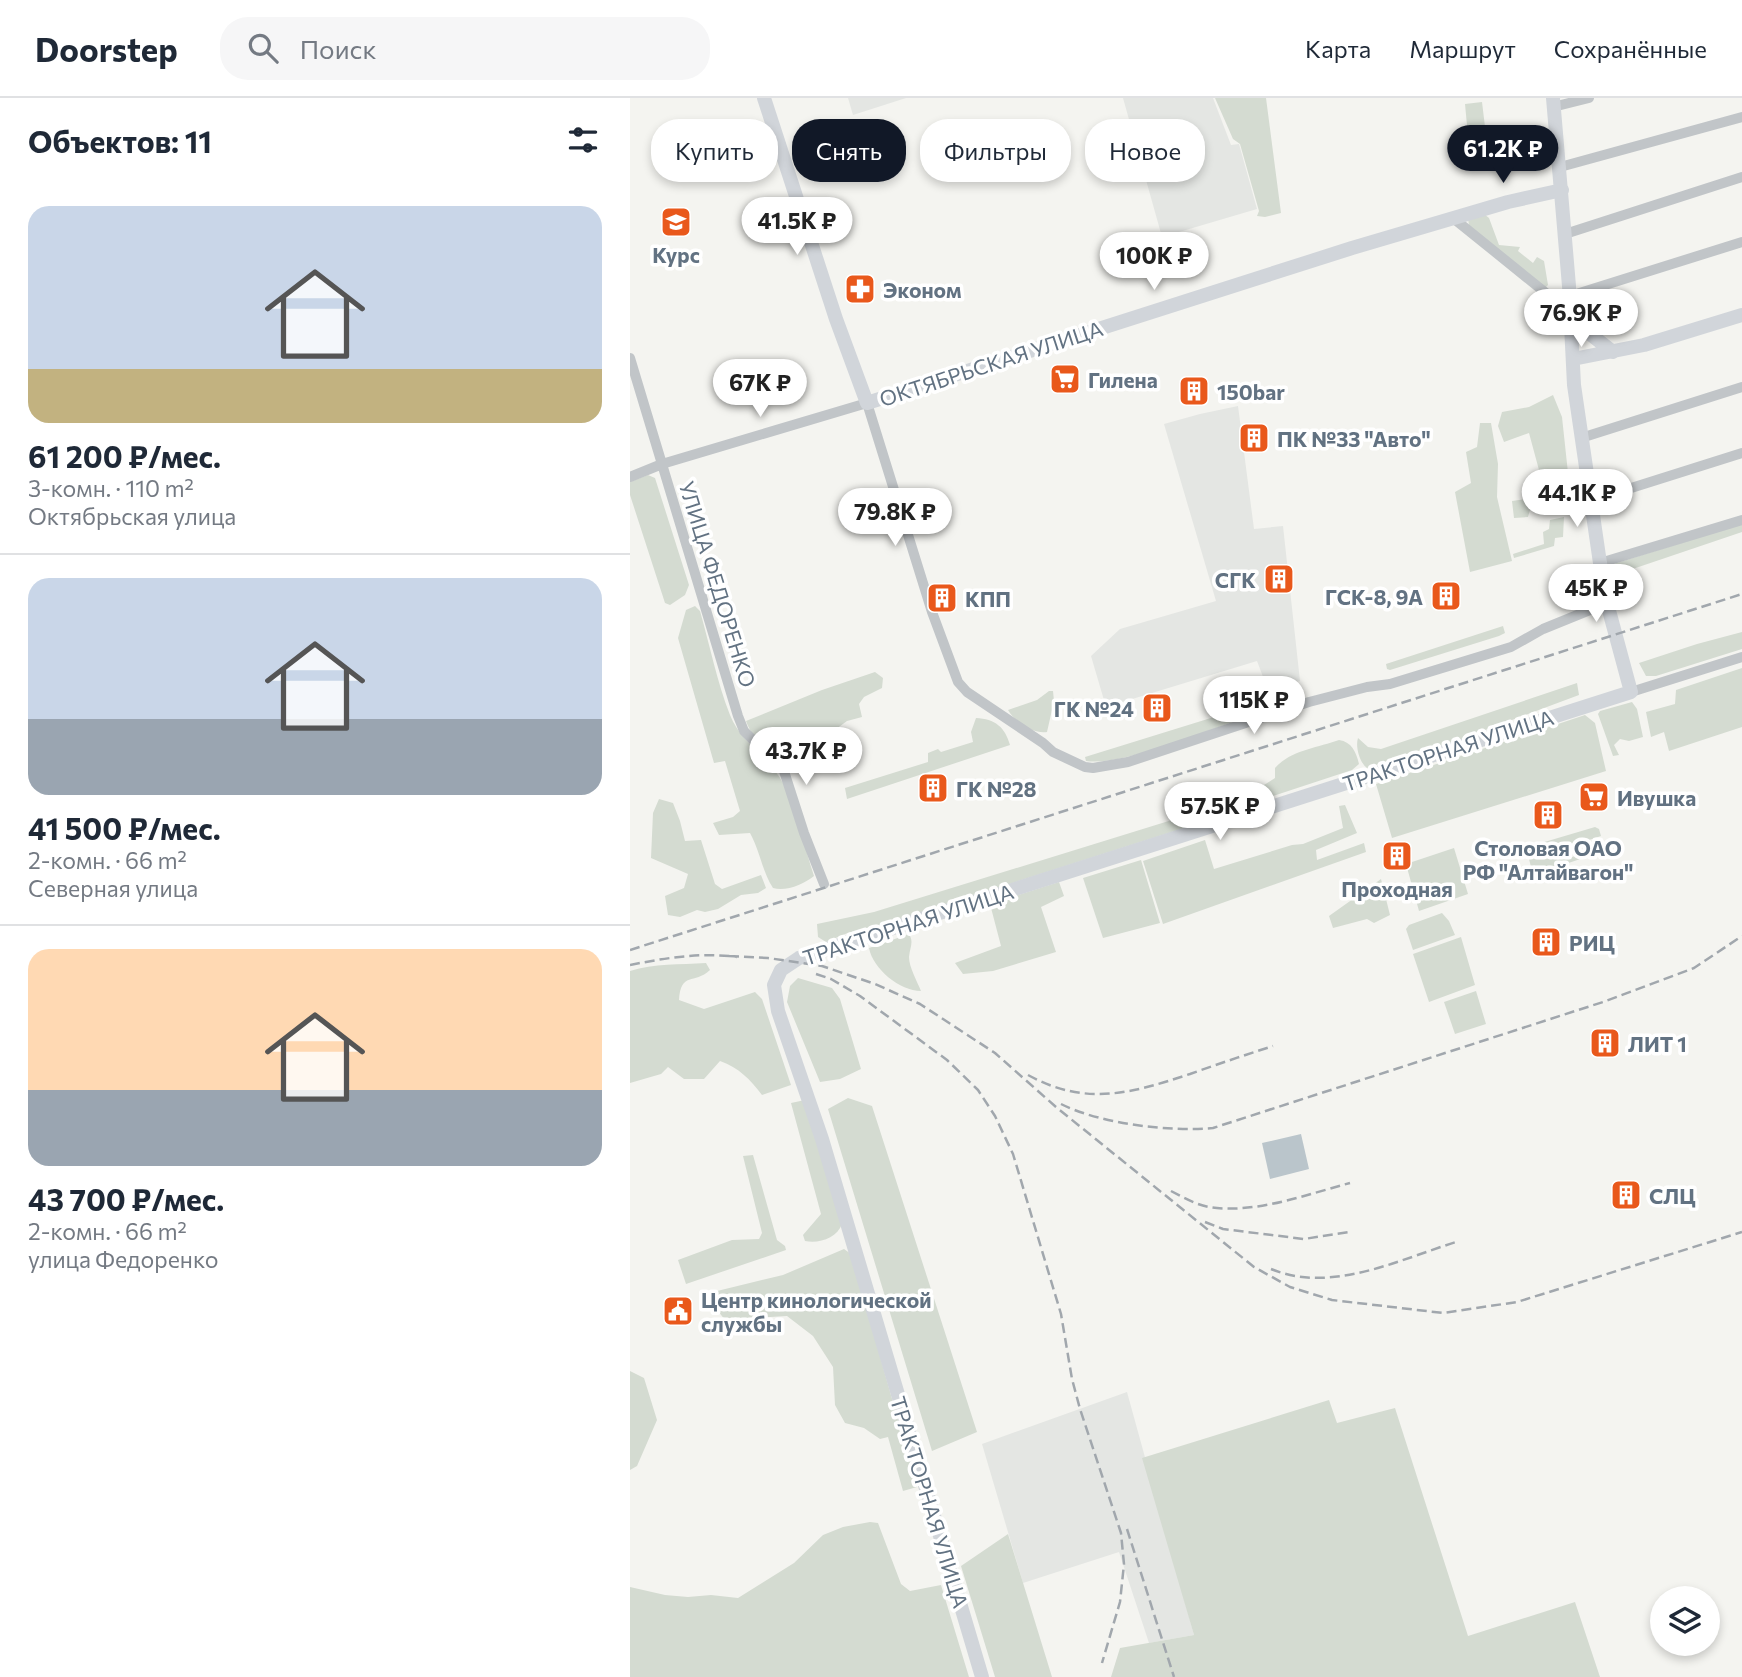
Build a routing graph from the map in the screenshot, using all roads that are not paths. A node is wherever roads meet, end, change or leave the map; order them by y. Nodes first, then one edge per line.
1 (764, 98) edge
2 (1589, 98) edge
3 (1553, 102) edge
4 (1742, 117) edge
5 (1560, 167) junction
6 (1742, 177) edge
7 (1562, 190) junction
8 (1453, 218) junction
9 (1565, 234) junction
10 (1742, 242) edge
11 (1570, 296) junction
12 (1742, 315) edge
13 (1571, 319) junction
14 (1613, 352) junction
15 (630, 358) edge
16 (1573, 359) junction
17 (1742, 387) edge
18 (867, 402) junction
19 (1581, 438) junction
20 (1742, 453) edge
21 (662, 464) junction
22 (637, 474) edge
23 (1590, 501) junction
24 (1742, 520) edge
25 (1600, 564) junction
26 (1607, 603) junction
27 (1742, 657) edge
28 (1632, 692) junction
29 (824, 884) dead end
30 (982, 1677) edge

1 - 18 main road
2 - 3 street
3 - 5 main road
4 - 5 street
5 - 7 main road
6 - 9 street
7 - 8 main road, ОКТЯБРЬСКАЯ УЛИЦА
7 - 9 main road
8 - 13 street
8 - 18 main road, ОКТЯБРЬСКАЯ УЛИЦА
9 - 11 main road
10 - 11 street
11 - 13 main road
12 - 14 main road
13 - 14 main road
13 - 16 main road
14 - 16 main road
15 - 21 street, УЛИЦА ФЕДОРЕНКО
16 - 19 main road
17 - 19 street
18 - 21 street, ОКТЯБРЬСКАЯ УЛИЦА
18 - 26 street
19 - 23 main road
20 - 23 street
21 - 22 street, ОКТЯБРЬСКАЯ УЛИЦА
21 - 29 street, УЛИЦА ФЕДОРЕНКО
23 - 25 main road
24 - 25 street
25 - 26 main road
26 - 28 main road
27 - 28 street, ТРАКТОРНАЯ УЛИЦА
28 - 30 main road, ТРАКТОРНАЯ УЛИЦА

